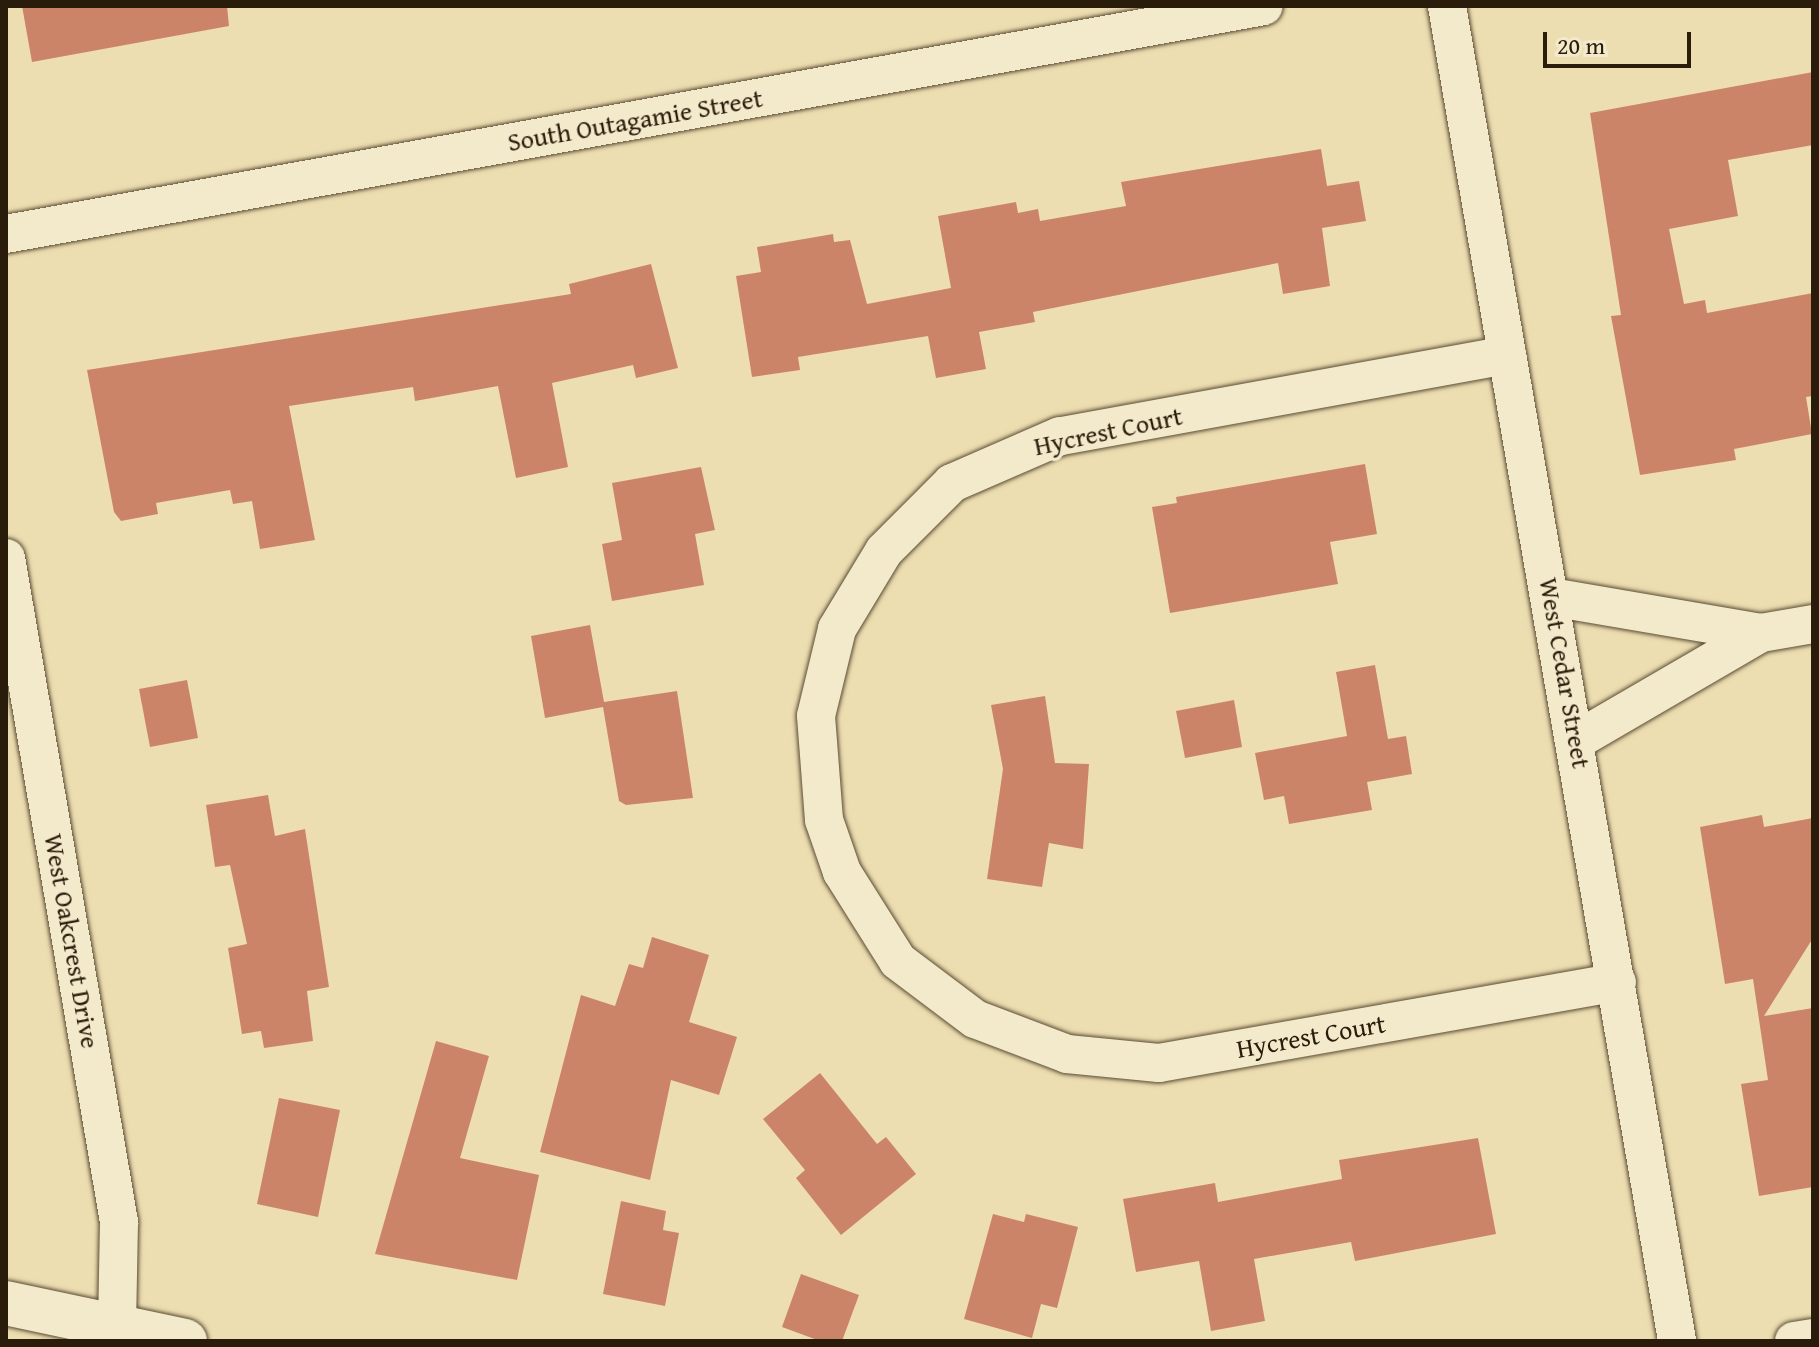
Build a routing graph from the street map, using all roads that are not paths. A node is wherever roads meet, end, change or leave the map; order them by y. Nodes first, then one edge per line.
1 (1264, 6) edge
2 (1447, 6) edge
3 (6, 234) edge
4 (1507, 355) junction
5 (6, 558) edge
6 (1551, 597) junction
7 (1813, 624) edge
8 (1761, 633) junction
9 (1577, 740) junction
10 (1617, 982) junction
11 (6, 1303) edge
12 (117, 1327) junction
13 (1813, 1338) edge
14 (185, 1341) edge
15 (1677, 1341) edge
16 (1794, 1341) edge

1 - 3 street, South Outagamie Street
2 - 4 street, West Cedar Street
4 - 6 street, West Cedar Street
4 - 10 street, Hycrest Court
5 - 12 street, West Oakcrest Drive
6 - 8 street
6 - 9 street, West Cedar Street
7 - 8 street
8 - 9 street
9 - 10 street, West Cedar Street
10 - 15 street, West Cedar Street
11 - 12 main road
12 - 14 main road
13 - 16 street

